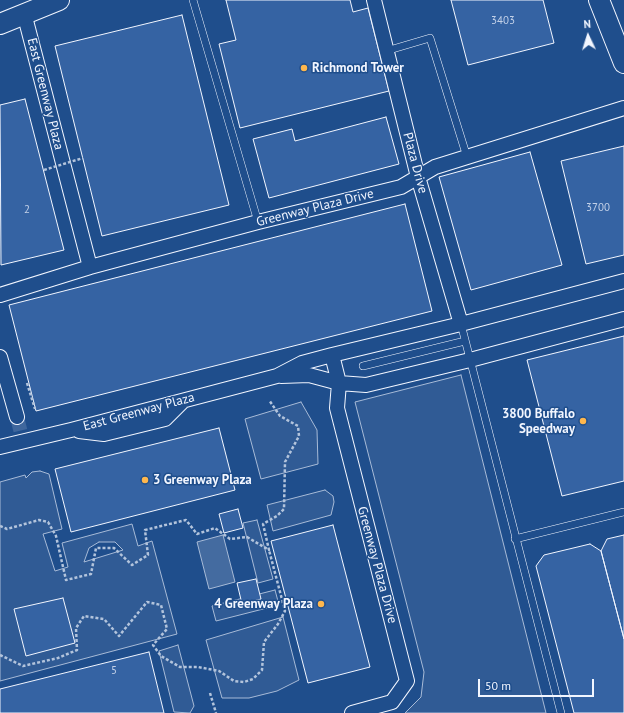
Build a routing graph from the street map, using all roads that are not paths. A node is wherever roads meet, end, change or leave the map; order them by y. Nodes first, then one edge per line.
1 (59, 0) edge
2 (193, 0) edge
3 (374, 0) edge
4 (599, 0) edge
5 (24, 14) junction
6 (0, 24) edge
7 (386, 51) junction
8 (624, 63) edge
9 (624, 108) edge
10 (467, 157) junction
11 (418, 178) junction
12 (258, 222) junction
13 (90, 267) junction
14 (624, 280) edge
15 (0, 295) edge
16 (624, 319) edge
17 (461, 324) junction
18 (465, 341) junction
19 (332, 355) junction
20 (0, 356) edge
21 (470, 360) junction
22 (363, 366) dead end
23 (277, 376) junction
24 (339, 383) junction
25 (17, 417) tunnel mouth
26 (0, 447) edge
27 (624, 512) edge
28 (515, 539) junction
29 (352, 713) edge
30 (561, 713) edge

1 - 5 main road
2 - 12 lane
3 - 7 street, Plaza Drive
4 - 8 main road
5 - 6 main road
5 - 13 street, East Greenway Plaza
7 - 10 lane
7 - 11 street, Plaza Drive
9 - 10 street, Greenway Plaza Drive
10 - 11 street, Greenway Plaza Drive
11 - 12 street, Greenway Plaza Drive
11 - 17 street, Plaza Drive
12 - 13 street, Greenway Plaza Drive
13 - 15 street, Greenway Plaza Drive
14 - 17 street
16 - 21 street
17 - 18 lane
17 - 19 street
18 - 21 lane
18 - 22 lane
19 - 23 street
19 - 24 street, Greenway Plaza Drive
20 - 25 street
21 - 24 street
21 - 28 lane
23 - 24 street
23 - 26 street, East Greenway Plaza
24 - 29 street, Greenway Plaza Drive
27 - 28 lane
28 - 30 lane

